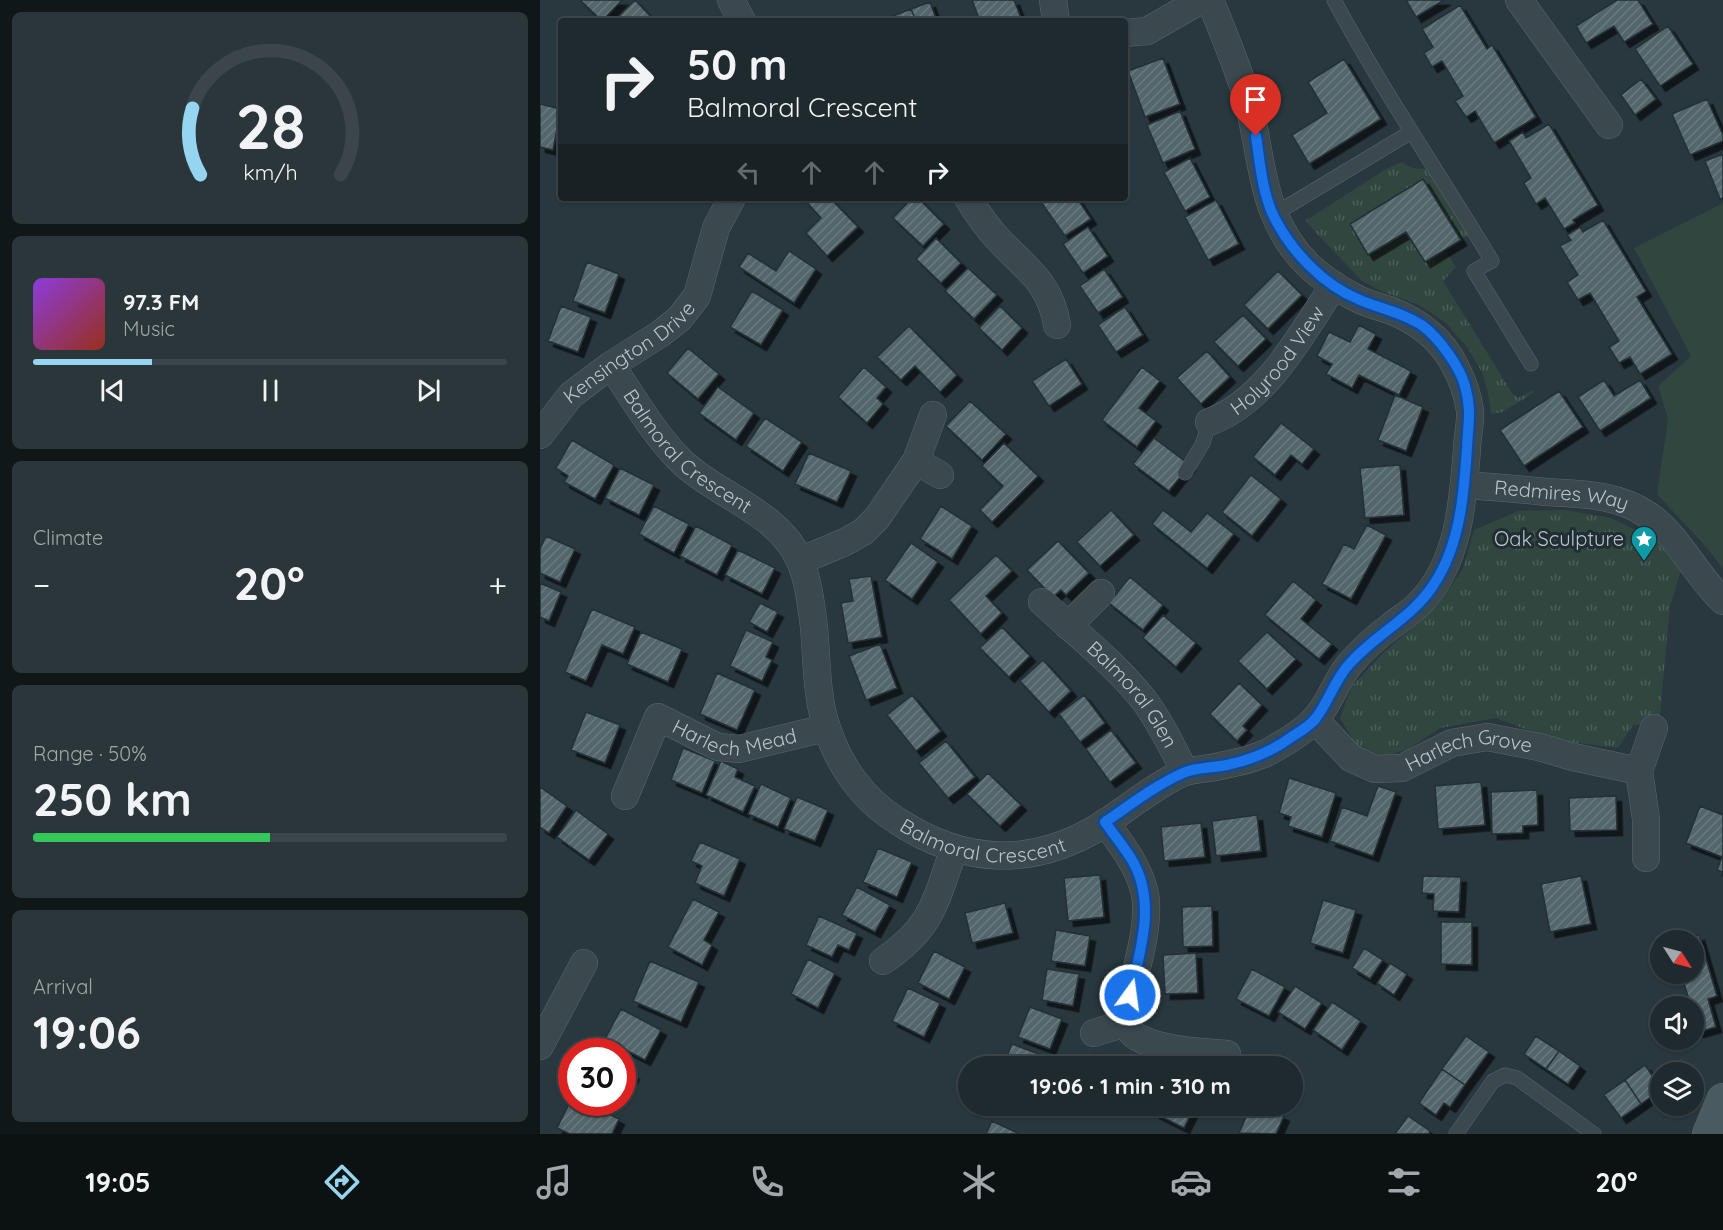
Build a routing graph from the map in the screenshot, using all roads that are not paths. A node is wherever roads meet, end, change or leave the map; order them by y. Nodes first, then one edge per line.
1 (731, 0) edge
2 (1053, 0) edge
3 (1201, 0) edge
4 (1210, 0) edge
5 (1334, 0) edge
6 (1530, 4) edge
7 (740, 18) edge
8 (1056, 18) edge
9 (1128, 33) edge
10 (1609, 125) dead end
11 (1411, 132) junction
12 (730, 201) edge
13 (970, 201) edge
14 (1274, 215) junction
15 (1334, 285) junction
16 (1057, 326) dead end
17 (1530, 364) dead end
18 (611, 365) junction
19 (933, 415) dead end
20 (1209, 422) joint
21 (540, 435) edge
22 (916, 461) junction
23 (1185, 473) dead end
24 (940, 476) dead end
25 (1464, 484) junction
26 (800, 561) junction
27 (1101, 593) dead end
28 (1723, 601) edge
29 (1042, 602) dead end
30 (1068, 626) junction
31 (1315, 720) junction
32 (826, 728) junction
33 (1654, 728) dead end
34 (1639, 771) junction
35 (1185, 772) junction
36 (625, 796) dead end
37 (1105, 822) junction
38 (954, 849) junction
39 (1646, 858) dead end
40 (883, 961) dead end
41 (584, 963) dead end
42 (1126, 1023) junction
43 (1095, 1033) dead end
44 (540, 1046) edge
45 (1227, 1054) dead end
46 (1723, 1100) edge
47 (1456, 1134) edge
48 (1594, 1134) edge
49 (1709, 1134) edge

1 - 7 street
2 - 8 street
3 - 9 street
4 - 14 street, Balmoral Crescent
5 - 11 lane
6 - 10 street
11 - 14 lane
11 - 17 lane
12 - 18 street, Kensington Drive
13 - 16 street
14 - 15 street, Balmoral Crescent
15 - 20 street, Holyrood View
15 - 25 street, Balmoral Crescent
18 - 21 street, Kensington Drive
18 - 26 street, Balmoral Crescent
19 - 22 street
20 - 23 lane
22 - 24 street
22 - 26 street
25 - 28 street, Redmires Way
25 - 31 street, Balmoral Crescent
26 - 32 street, Balmoral Crescent
27 - 30 street, Balmoral Glen
29 - 30 street, Balmoral Glen
30 - 35 street, Balmoral Glen
31 - 34 street, Harlech Grove
31 - 35 street, Balmoral Crescent
32 - 36 street, Harlech Mead
32 - 38 street, Balmoral Crescent
33 - 34 street
34 - 39 street
35 - 37 street, Balmoral Crescent
37 - 38 street, Balmoral Crescent
37 - 42 street
38 - 40 street
41 - 44 street
42 - 43 street
42 - 45 street
46 - 49 street
47 - 48 lane

